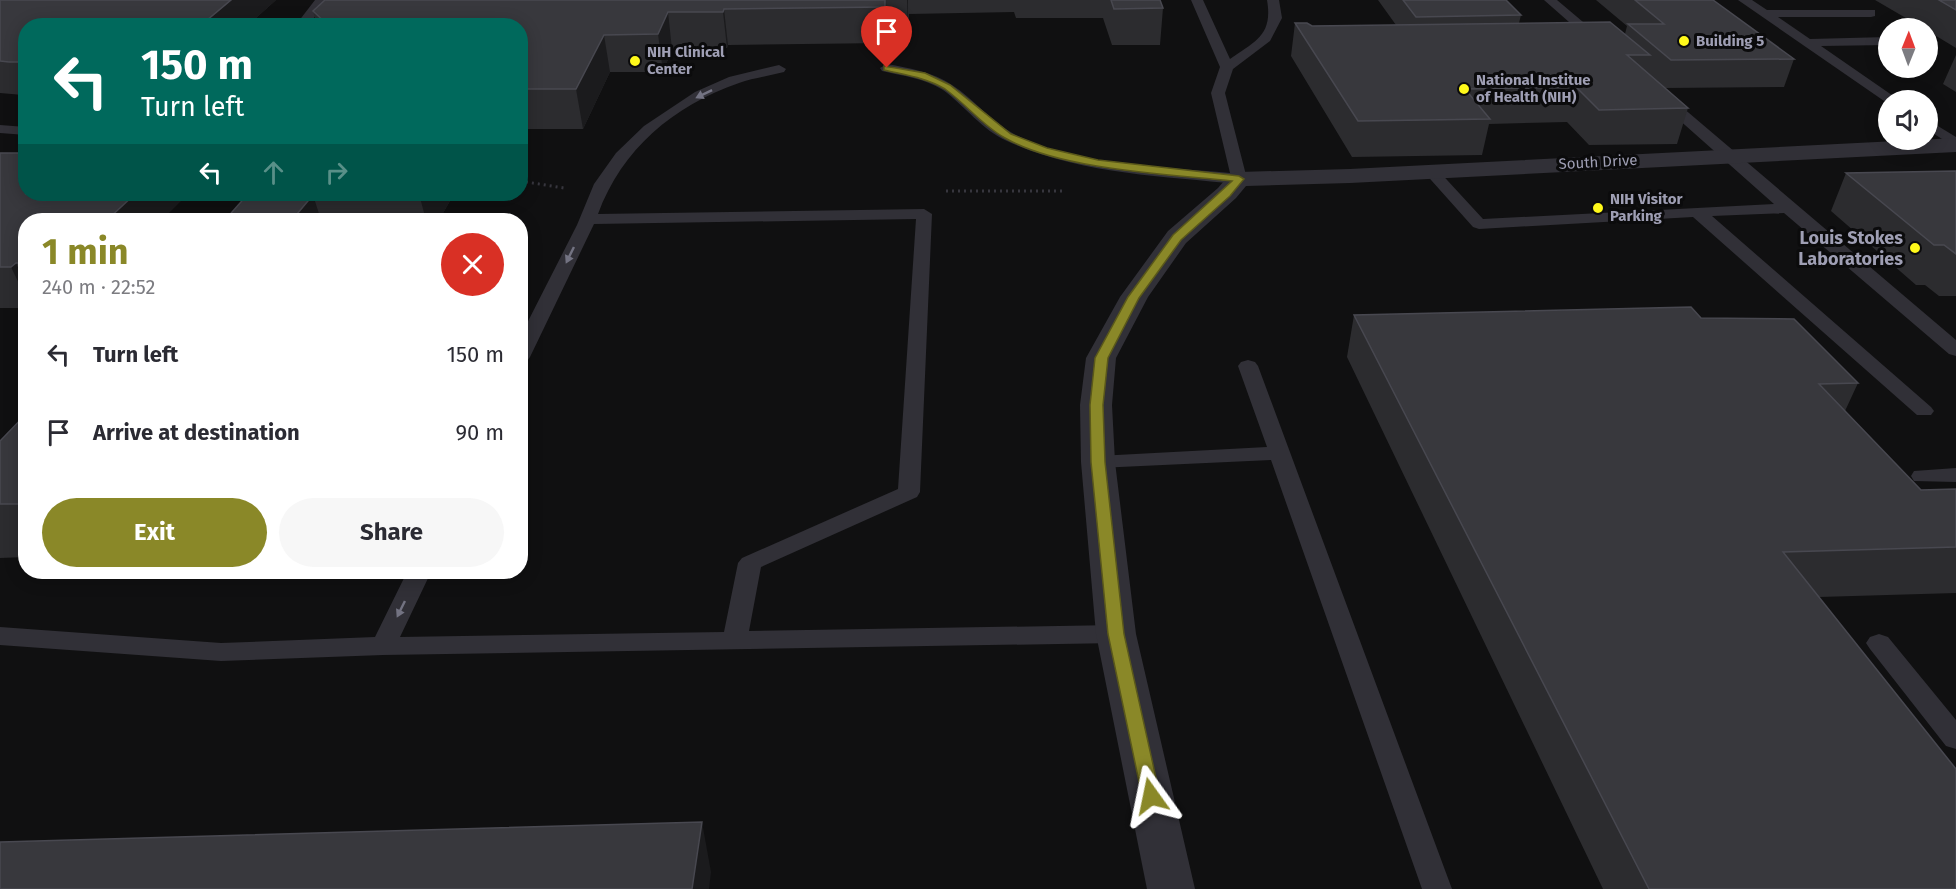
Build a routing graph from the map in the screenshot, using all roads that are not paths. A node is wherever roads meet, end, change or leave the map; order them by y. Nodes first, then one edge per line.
1 (321, 0) edge
2 (1197, 0) edge
3 (1273, 0) edge
4 (1550, 0) edge
5 (1744, 0) edge
6 (1871, 12) dead end
7 (1764, 14) junction
8 (307, 18) edge
9 (1878, 41) edge
10 (1807, 43) junction
11 (1582, 48) edge
12 (1227, 67) junction
13 (887, 68) dead end
14 (779, 69) dead end
15 (1650, 87) edge
16 (1878, 91) edge
17 (0, 129) edge
18 (18, 130) edge
19 (1938, 131) edge
20 (1956, 144) edge
21 (1730, 155) junction
22 (1431, 171) junction
23 (1239, 179) junction
24 (1788, 208) junction
25 (1697, 212) junction
26 (587, 219) junction
27 (528, 341) edge
28 (1956, 350) edge
29 (1248, 366) dead end
30 (1924, 411) dead end
31 (1279, 453) junction
32 (1098, 462) junction
33 (1956, 475) edge
34 (1922, 476) dead end
35 (416, 579) edge
36 (1116, 634) junction
37 (0, 636) edge
38 (735, 640) junction
39 (1879, 643) dead end
40 (383, 646) junction
41 (1956, 739) edge
42 (1171, 889) edge
43 (1437, 889) edge

1 - 8 lane
2 - 12 lane
3 - 12 lane
4 - 11 lane
5 - 7 lane
6 - 7 lane
7 - 10 lane
9 - 10 lane
10 - 16 lane
12 - 23 lane
13 - 23 lane
14 -> 26 lane
15 - 21 lane
17 - 18 lane
19 - 20 lane
20 - 21 street, South Drive
21 - 22 street, South Drive
21 - 24 lane
22 - 23 street, South Drive
22 - 25 lane
23 - 32 street
24 - 25 lane
24 - 28 lane
25 - 30 lane
26 -> 27 lane
26 - 38 lane
29 - 31 lane
31 - 32 lane
31 - 43 lane
32 - 36 street
33 - 34 lane
35 -> 40 lane
36 - 38 lane
36 - 42 street
37 - 40 lane
38 - 40 lane
39 - 41 lane

